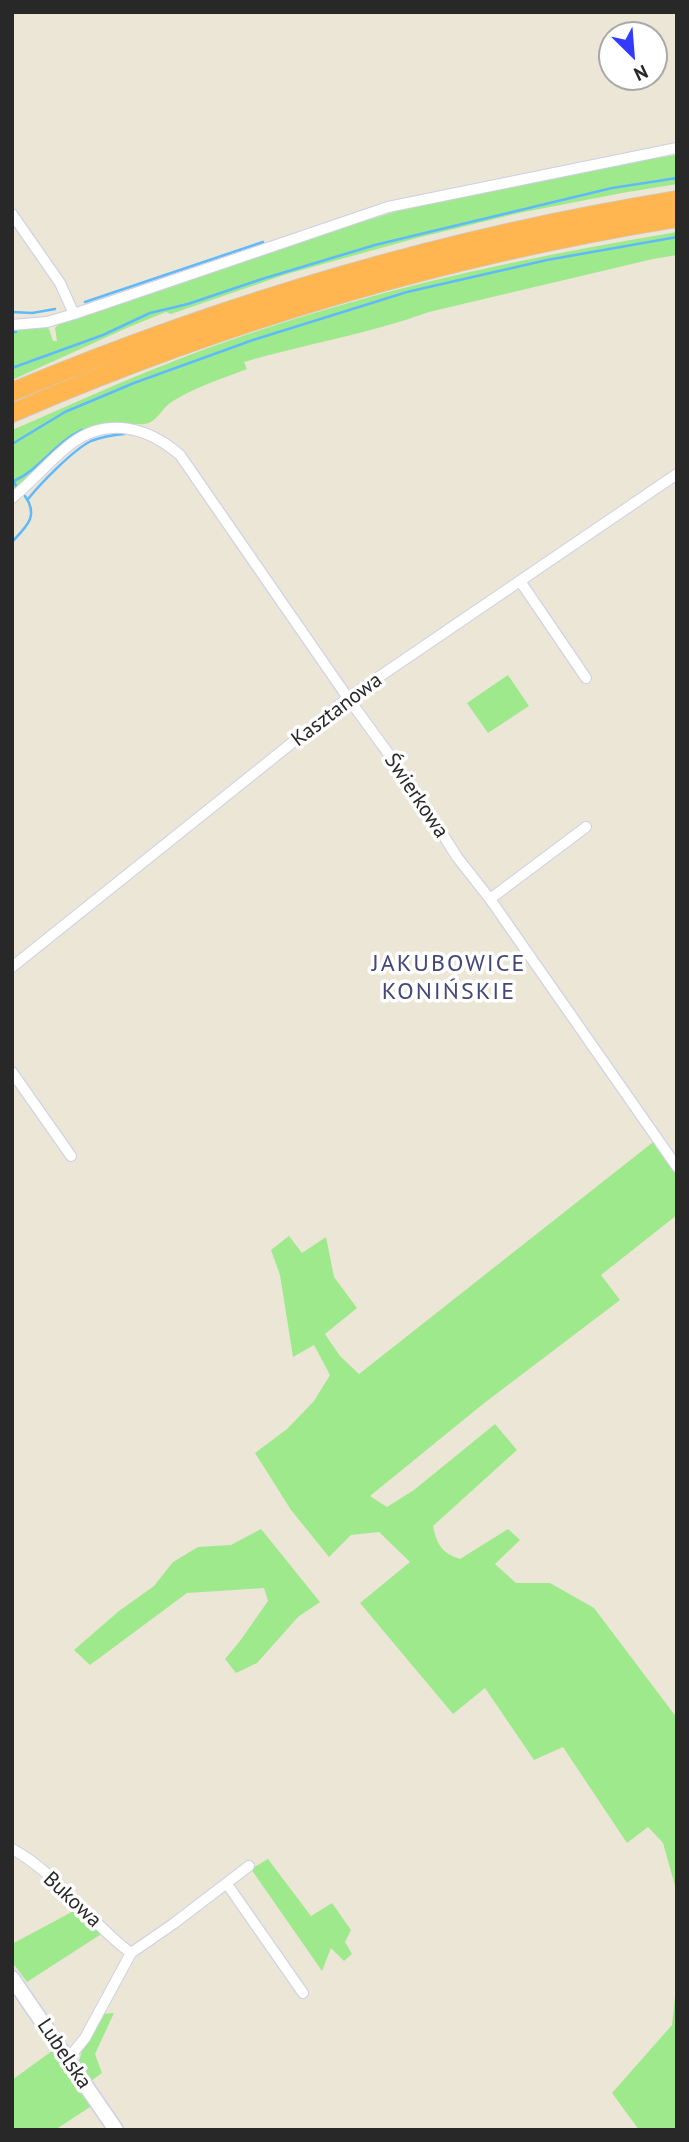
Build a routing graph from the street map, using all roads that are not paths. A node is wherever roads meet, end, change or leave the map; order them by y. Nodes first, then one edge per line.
1 (677, 148) edge
2 (677, 200) edge
3 (12, 215) edge
4 (677, 218) edge
5 (74, 314) junction
6 (12, 325) edge
7 (12, 393) edge
8 (12, 413) edge
9 (677, 474) edge
10 (12, 498) edge
11 (520, 581) junction
12 (586, 678) dead end
13 (348, 698) junction
14 (586, 827) dead end
15 (490, 899) junction
16 (12, 967) edge
17 (12, 1072) edge
18 (71, 1156) dead end
19 (677, 1167) edge
20 (12, 1849) edge
21 (249, 1866) dead end
22 (227, 1884) junction
23 (131, 1953) junction
24 (12, 1978) edge
25 (303, 1993) dead end
26 (68, 2059) junction
27 (116, 2130) edge

1 - 5 street
2 - 7 highway
3 - 5 street
4 - 8 highway
5 - 6 street
9 - 11 street, Kasztanowa
10 - 13 street, Świerkowa
11 - 12 street
11 - 13 street, Kasztanowa
13 - 15 street, Świerkowa
13 - 16 street, Kasztanowa
14 - 15 street
15 - 19 street, Świerkowa
17 - 18 street
20 - 23 street, Bukowa
21 - 22 street
22 - 23 street
22 - 25 street
23 - 26 street
24 - 26 street, Lubelska
26 - 27 street, Lubelska

